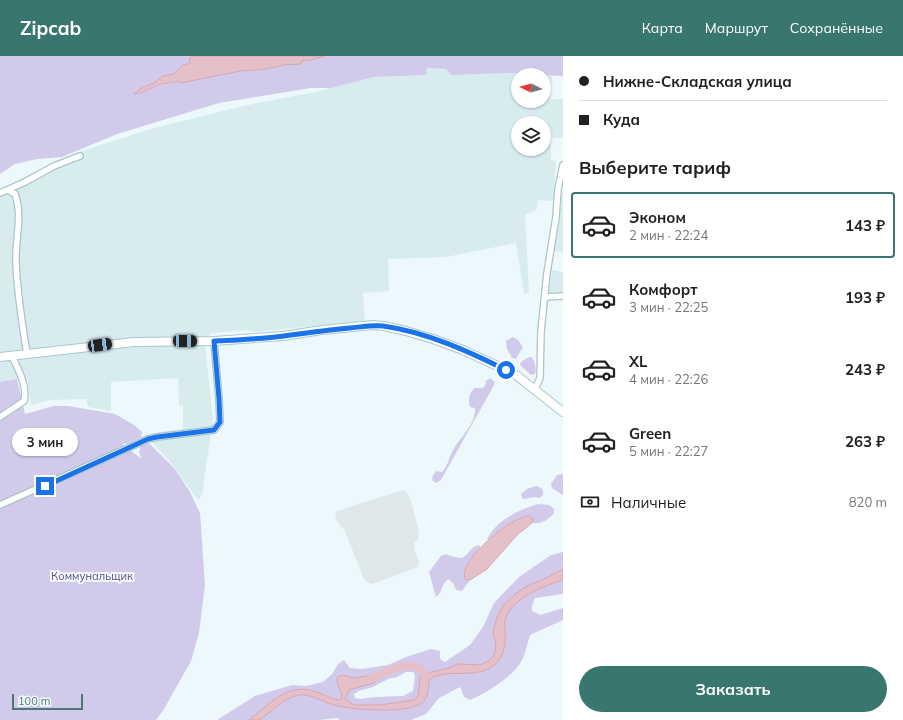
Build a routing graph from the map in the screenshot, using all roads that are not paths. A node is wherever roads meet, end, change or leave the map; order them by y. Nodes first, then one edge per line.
1 (80, 156) dead end
2 (563, 165) edge
3 (8, 190) junction
4 (0, 193) edge
5 (563, 296) edge
6 (545, 297) junction
7 (214, 341) junction
8 (27, 354) junction
9 (12, 356) junction
10 (0, 357) edge
11 (535, 389) junction
12 (563, 412) edge
13 (0, 417) edge
14 (0, 505) edge

1 - 3 street
2 - 6 street
3 - 4 street
3 - 8 street
5 - 6 street
6 - 11 street
7 - 8 street
7 - 11 street
7 - 14 street
8 - 9 street
9 - 10 street
9 - 13 street
11 - 12 street

